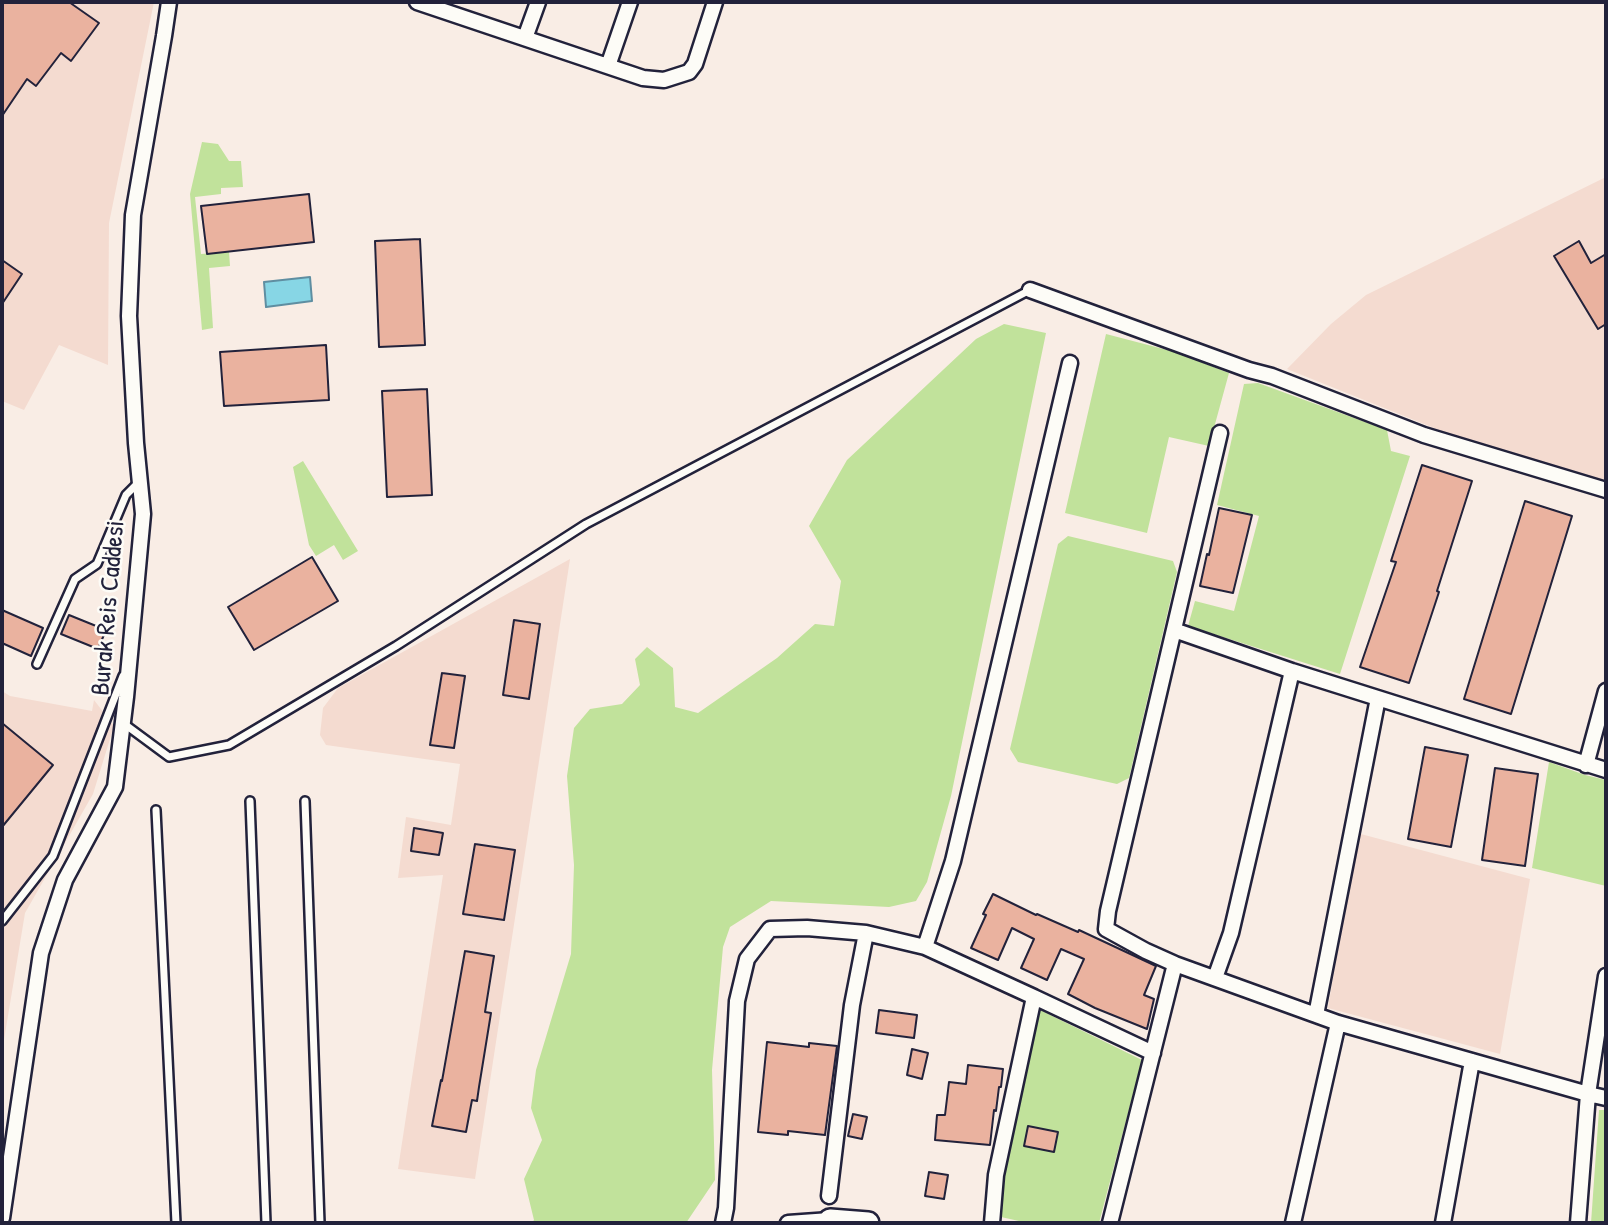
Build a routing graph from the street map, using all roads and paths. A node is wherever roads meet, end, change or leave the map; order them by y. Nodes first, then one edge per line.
1 (169, 2) edge
2 (416, 2) edge
3 (537, 2) edge
4 (630, 2) edge
5 (715, 2) edge
6 (443, 6) edge
7 (525, 38) junction
8 (608, 66) junction
9 (1030, 290) joint
10 (1070, 363) dead end
11 (1220, 433) dead end
12 (140, 481) junction
13 (1606, 490) edge
14 (1174, 630) junction
15 (130, 660) junction
16 (37, 664) dead end
17 (1292, 671) junction
18 (1606, 691) edge
19 (1378, 698) junction
20 (123, 723) junction
21 (1586, 765) junction
22 (1606, 770) edge
23 (250, 801) dead end
24 (305, 801) dead end
25 (156, 810) dead end
26 (2, 921) edge
27 (866, 933) junction
28 (925, 947) junction
29 (1175, 964) junction
30 (1606, 975) edge
31 (1215, 978) junction
32 (1034, 998) junction
33 (1316, 1016) junction
34 (1338, 1023) junction
35 (1153, 1053) junction
36 (1472, 1061) junction
37 (1588, 1094) junction
38 (1606, 1098) edge
39 (829, 1196) dead end
40 (3, 1211) edge
41 (830, 1220) joint
42 (176, 1223) edge
43 (266, 1223) edge
44 (320, 1223) edge
45 (723, 1223) edge
46 (788, 1223) edge
47 (868, 1223) edge
48 (992, 1223) edge
49 (1110, 1223) edge
50 (1293, 1223) edge
51 (1443, 1223) edge
52 (1578, 1223) edge

1 - 12 street, Burak Reis Caddesi
2 - 6 street
3 - 7 street
4 - 8 street
5 - 8 street
6 - 7 street
7 - 8 street
9 - 13 street
9 - 20 lane
10 - 28 street
11 - 14 street
12 - 15 street, Burak Reis Caddesi
12 - 16 lane
14 - 17 street
14 - 29 street
15 - 20 street, Burak Reis Caddesi
15 - 26 lane
17 - 19 street
17 - 31 street
18 - 21 street
19 - 21 street
19 - 33 street
20 - 40 street, Burak Reis Caddesi
21 - 22 street
23 - 43 lane
24 - 44 lane
25 - 42 lane
27 - 28 street
27 - 39 street
27 - 45 street
28 - 32 street
29 - 31 street
29 - 35 street
30 - 37 street
31 - 33 street
32 - 35 street
32 - 48 street
33 - 34 street
34 - 36 street
34 - 50 street
35 - 49 street
36 - 37 street
36 - 51 street
37 - 38 street
37 - 52 street
41 - 46 street
41 - 47 street

